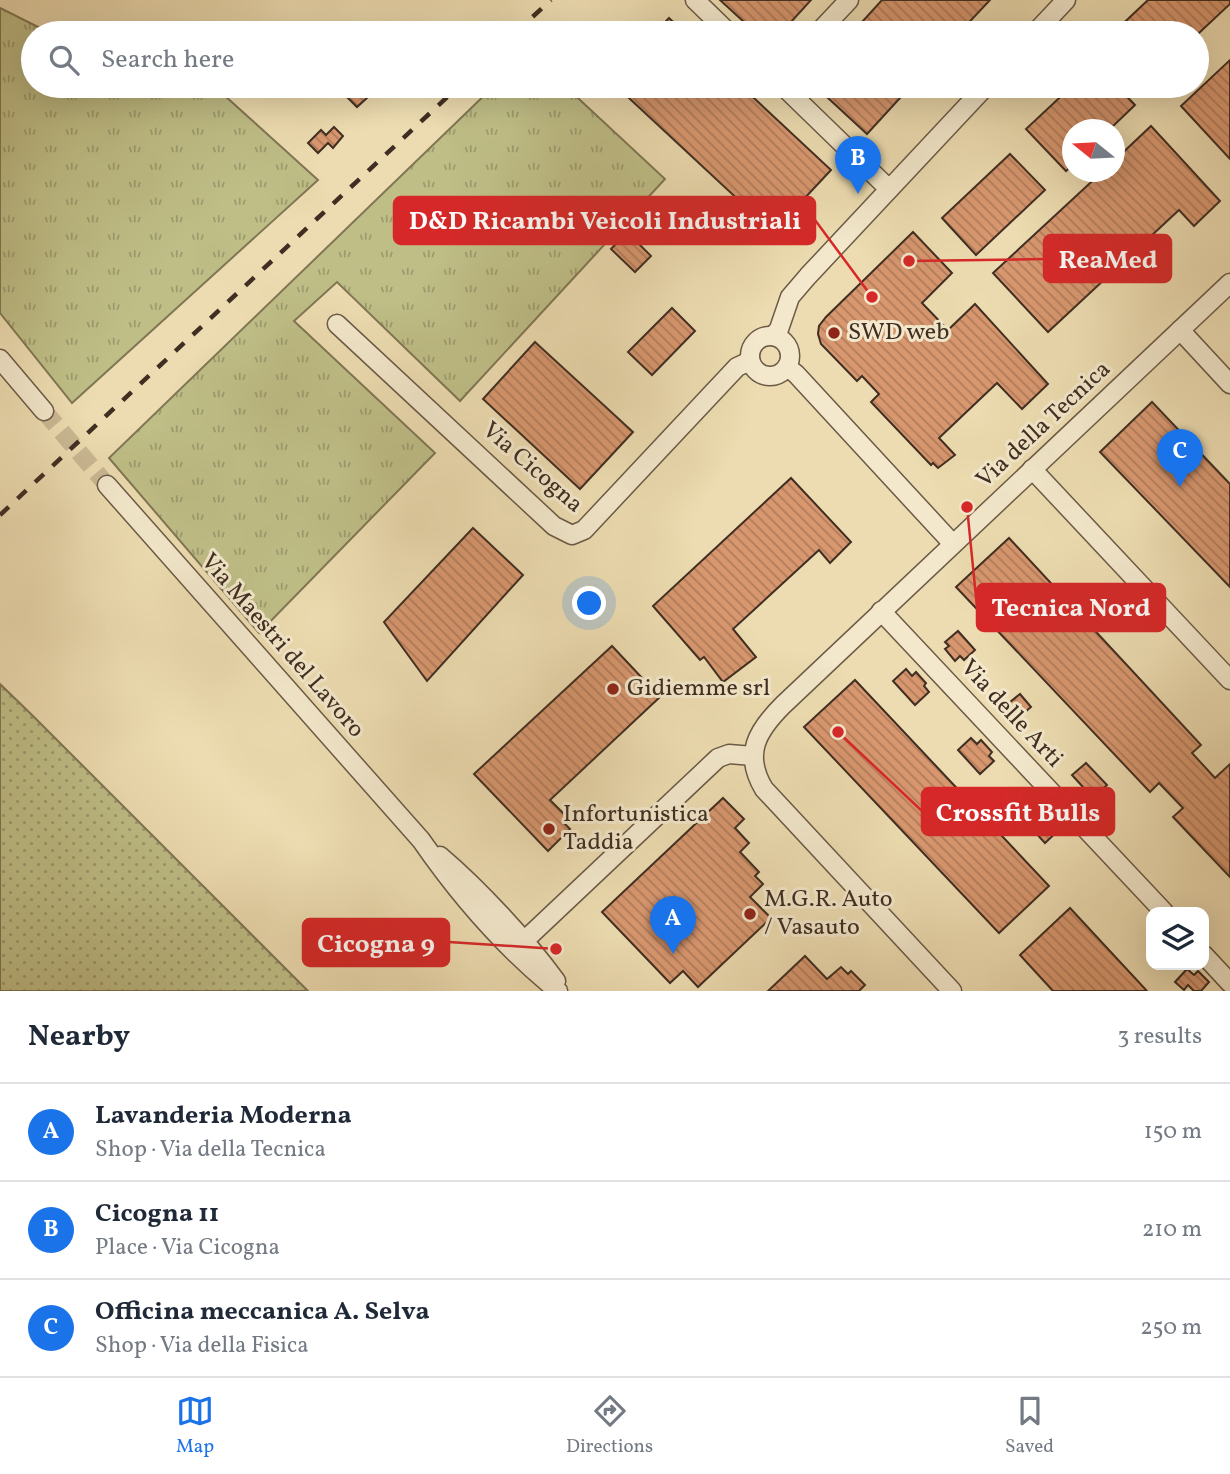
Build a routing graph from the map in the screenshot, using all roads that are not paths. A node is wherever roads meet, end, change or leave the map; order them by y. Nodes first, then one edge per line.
1 (695, 0) edge
2 (849, 0) edge
3 (1066, 0) edge
4 (717, 21) edge
5 (829, 21) edge
6 (1046, 21) edge
7 (795, 98) edge
8 (975, 98) edge
9 (889, 189) junction
10 (1230, 283) edge
11 (337, 324) dead end
12 (1180, 330) junction
13 (773, 336) junction
14 (0, 359) edge
15 (750, 361) junction
16 (787, 367) junction
17 (1230, 384) edge
18 (44, 411) tunnel mouth
19 (1032, 470) junction
20 (107, 485) tunnel mouth
21 (953, 544) junction
22 (881, 611) junction
23 (1230, 680) edge
24 (753, 756) junction
25 (421, 840) junction
26 (1159, 907) edge
27 (524, 942) junction
28 (1209, 960) edge
29 (1230, 983) edge
30 (560, 991) edge
31 (952, 991) edge

1 - 4 street
2 - 5 street
3 - 6 street
7 - 9 street
8 - 9 street, Via Cicogna
9 - 13 street, Via Cicogna
10 - 12 street, Via della Tecnica
11 - 15 street, Via Cicogna
12 - 17 street
12 - 19 street, Via della Tecnica
13 - 15 street, Via Cicogna
13 - 16 street
14 - 18 street
15 - 16 street
16 - 21 street
19 - 21 street, Via della Tecnica
19 - 23 street
20 - 25 street, Via Maestri del Lavoro
21 - 22 street, Via della Tecnica
22 - 24 street, Via della Tecnica
22 - 26 street, Via delle Arti
24 - 27 street
24 - 31 street
25 - 27 street, Via Maestri del Lavoro
25 - 30 street, Via Maestri del Lavoro
27 - 30 street, Via Maestri del Lavoro
28 - 29 street

